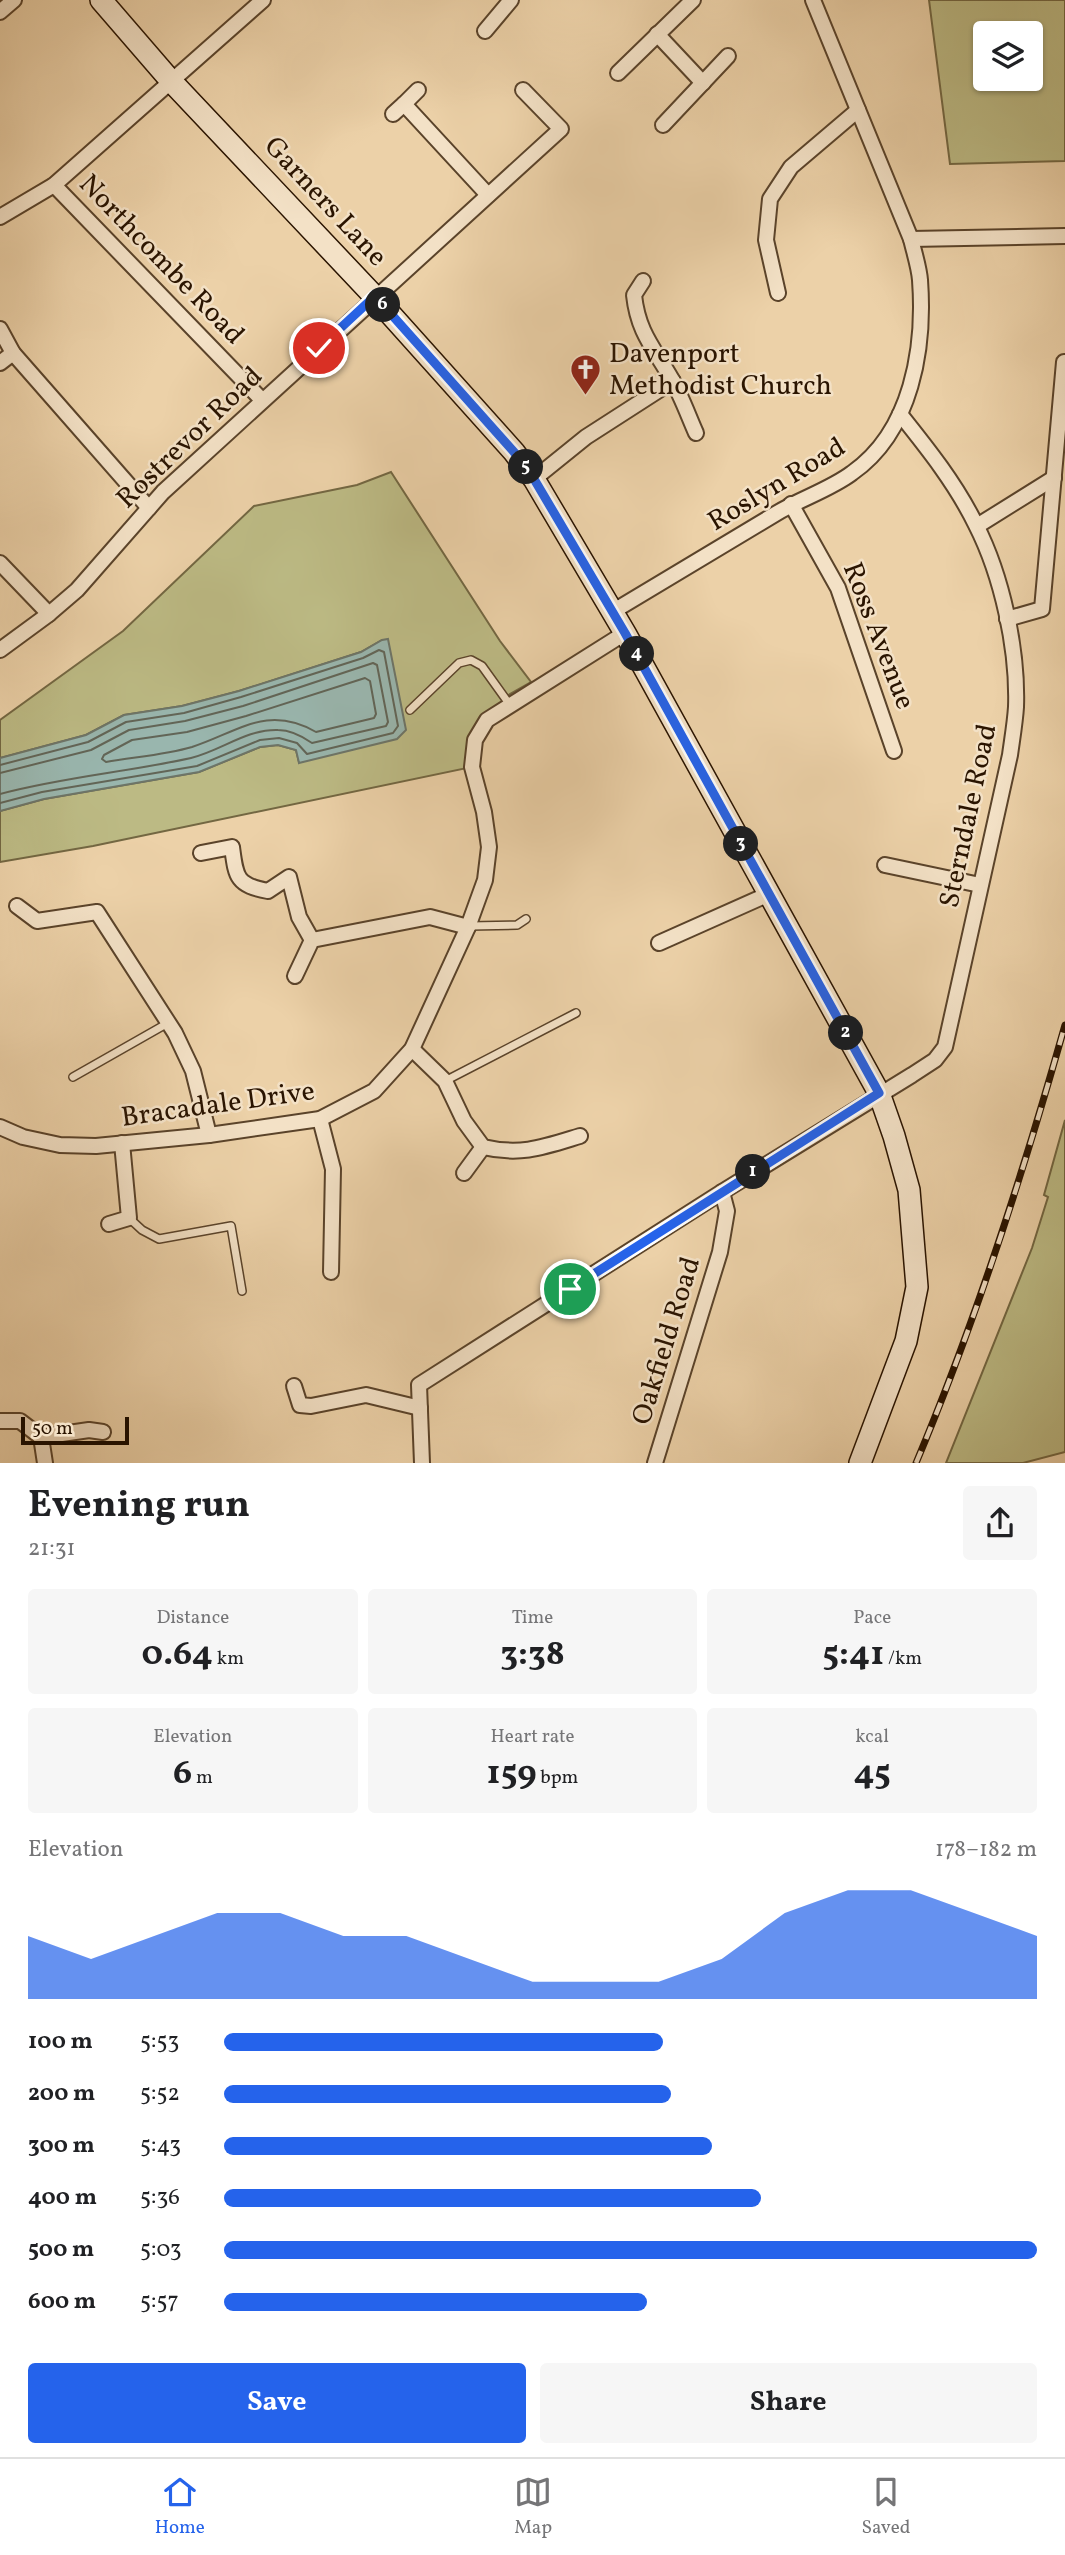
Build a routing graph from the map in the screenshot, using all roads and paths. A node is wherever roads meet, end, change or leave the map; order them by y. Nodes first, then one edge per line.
1 (15, 0) edge
2 (102, 0) edge
3 (263, 0) edge
4 (511, 0) edge
5 (692, 0) edge
6 (813, 0) edge
7 (0, 12) edge
8 (485, 30) dead end
9 (657, 34) junction
10 (727, 56) dead end
11 (618, 73) dead end
12 (172, 81) junction
13 (703, 83) junction
14 (418, 90) dead end
15 (523, 90) dead end
16 (858, 110) junction
17 (663, 125) dead end
18 (54, 184) junction
19 (488, 195) junction
20 (0, 217) edge
21 (1065, 236) edge
22 (911, 239) junction
23 (643, 281) dead end
24 (778, 293) dead end
25 (375, 296) junction
26 (0, 329) edge
27 (13, 353) junction
28 (1064, 362) edge
29 (0, 363) edge
30 (673, 381) junction
31 (262, 400) junction
32 (900, 414) junction
33 (696, 433) dead end
34 (1054, 478) junction
35 (534, 479) junction
36 (791, 504) junction
37 (149, 508) junction
38 (977, 526) junction
39 (0, 563) edge
40 (612, 612) junction
41 (49, 614) junction
42 (1007, 619) junction
43 (625, 633) junction
44 (0, 650) edge
45 (510, 705) junction
46 (410, 710) dead end
47 (894, 751) dead end
48 (201, 853) dead end
49 (885, 865) dead end
50 (980, 885) junction
51 (769, 894) junction
52 (17, 905) dead end
53 (526, 919) dead end
54 (468, 927) junction
55 (312, 940) junction
56 (659, 943) dead end
57 (295, 976) dead end
58 (576, 1013) dead end
59 (168, 1023) junction
60 (412, 1049) junction
61 (73, 1077) dead end
62 (445, 1081) junction
63 (879, 1093) junction
64 (320, 1119) junction
65 (0, 1127) edge
66 (209, 1135) junction
67 (580, 1136) dead end
68 (122, 1143) junction
69 (483, 1147) junction
70 (464, 1173) dead end
71 (722, 1192) junction
72 (129, 1218) junction
73 (110, 1224) dead end
74 (331, 1272) dead end
75 (242, 1290) dead end
76 (294, 1386) dead end
77 (420, 1408) junction
78 (0, 1421) edge
79 (103, 1432) dead end
80 (41, 1437) junction
81 (46, 1463) edge
82 (422, 1463) edge
83 (655, 1463) edge
84 (860, 1463) edge

1 - 7 street
2 - 12 street, Garners Lane
3 - 12 street
4 - 8 street
5 - 9 street
6 - 16 street, Roslyn Road
9 - 11 street
9 - 13 street
10 - 13 street
12 - 18 street
12 - 25 street, Garners Lane
13 - 17 street
14 - 19 street
15 - 19 street, Rostrevor Road
16 - 22 street, Roslyn Road
16 - 24 street
18 - 20 street
18 - 31 street, Northcombe Road
19 - 25 street, Rostrevor Road
21 - 22 street
22 - 32 street, Roslyn Road
23 - 30 street
25 - 31 street, Rostrevor Road
25 - 35 street, Garners Lane
26 - 27 street
27 - 29 street
27 - 37 street
28 - 34 street
30 - 33 street
30 - 35 street
31 - 37 street, Rostrevor Road
32 - 36 street, Roslyn Road
32 - 38 street, Sterndale Road
34 - 38 street
34 - 42 street
35 - 40 street, Garners Lane
36 - 40 street, Roslyn Road
36 - 47 street, Ross Avenue
37 - 41 street, Rostrevor Road
38 - 42 street, Sterndale Road
39 - 41 street
40 - 43 street, Garners Lane
41 - 44 street, Rostrevor Road
42 - 50 street, Sterndale Road
43 - 45 street, Bracadale Drive
43 - 51 street, Garners Lane
45 - 46 lane
45 - 54 street, Bracadale Drive
48 - 55 street
49 - 50 street
50 - 63 street, Sterndale Road
51 - 56 street
51 - 63 street, Garners Lane
52 - 59 street
53 - 54 lane
54 - 55 street
54 - 60 street, Bracadale Drive
55 - 57 street
58 - 62 lane
59 - 61 lane
59 - 66 street
60 - 62 street
60 - 64 street, Bracadale Drive
62 - 69 street
63 - 71 street, Sterndale Road
63 - 84 street, Garners Lane
64 - 66 street, Bracadale Drive
64 - 74 street
65 - 68 street, Bracadale Drive
66 - 68 street, Bracadale Drive
67 - 69 street
68 - 72 street
69 - 70 street
71 - 77 street, Sterndale Road
71 - 83 street, Oakfield Road
72 - 73 street
72 - 75 lane
76 - 77 street
77 - 82 street
78 - 80 street
79 - 80 street
80 - 81 street

